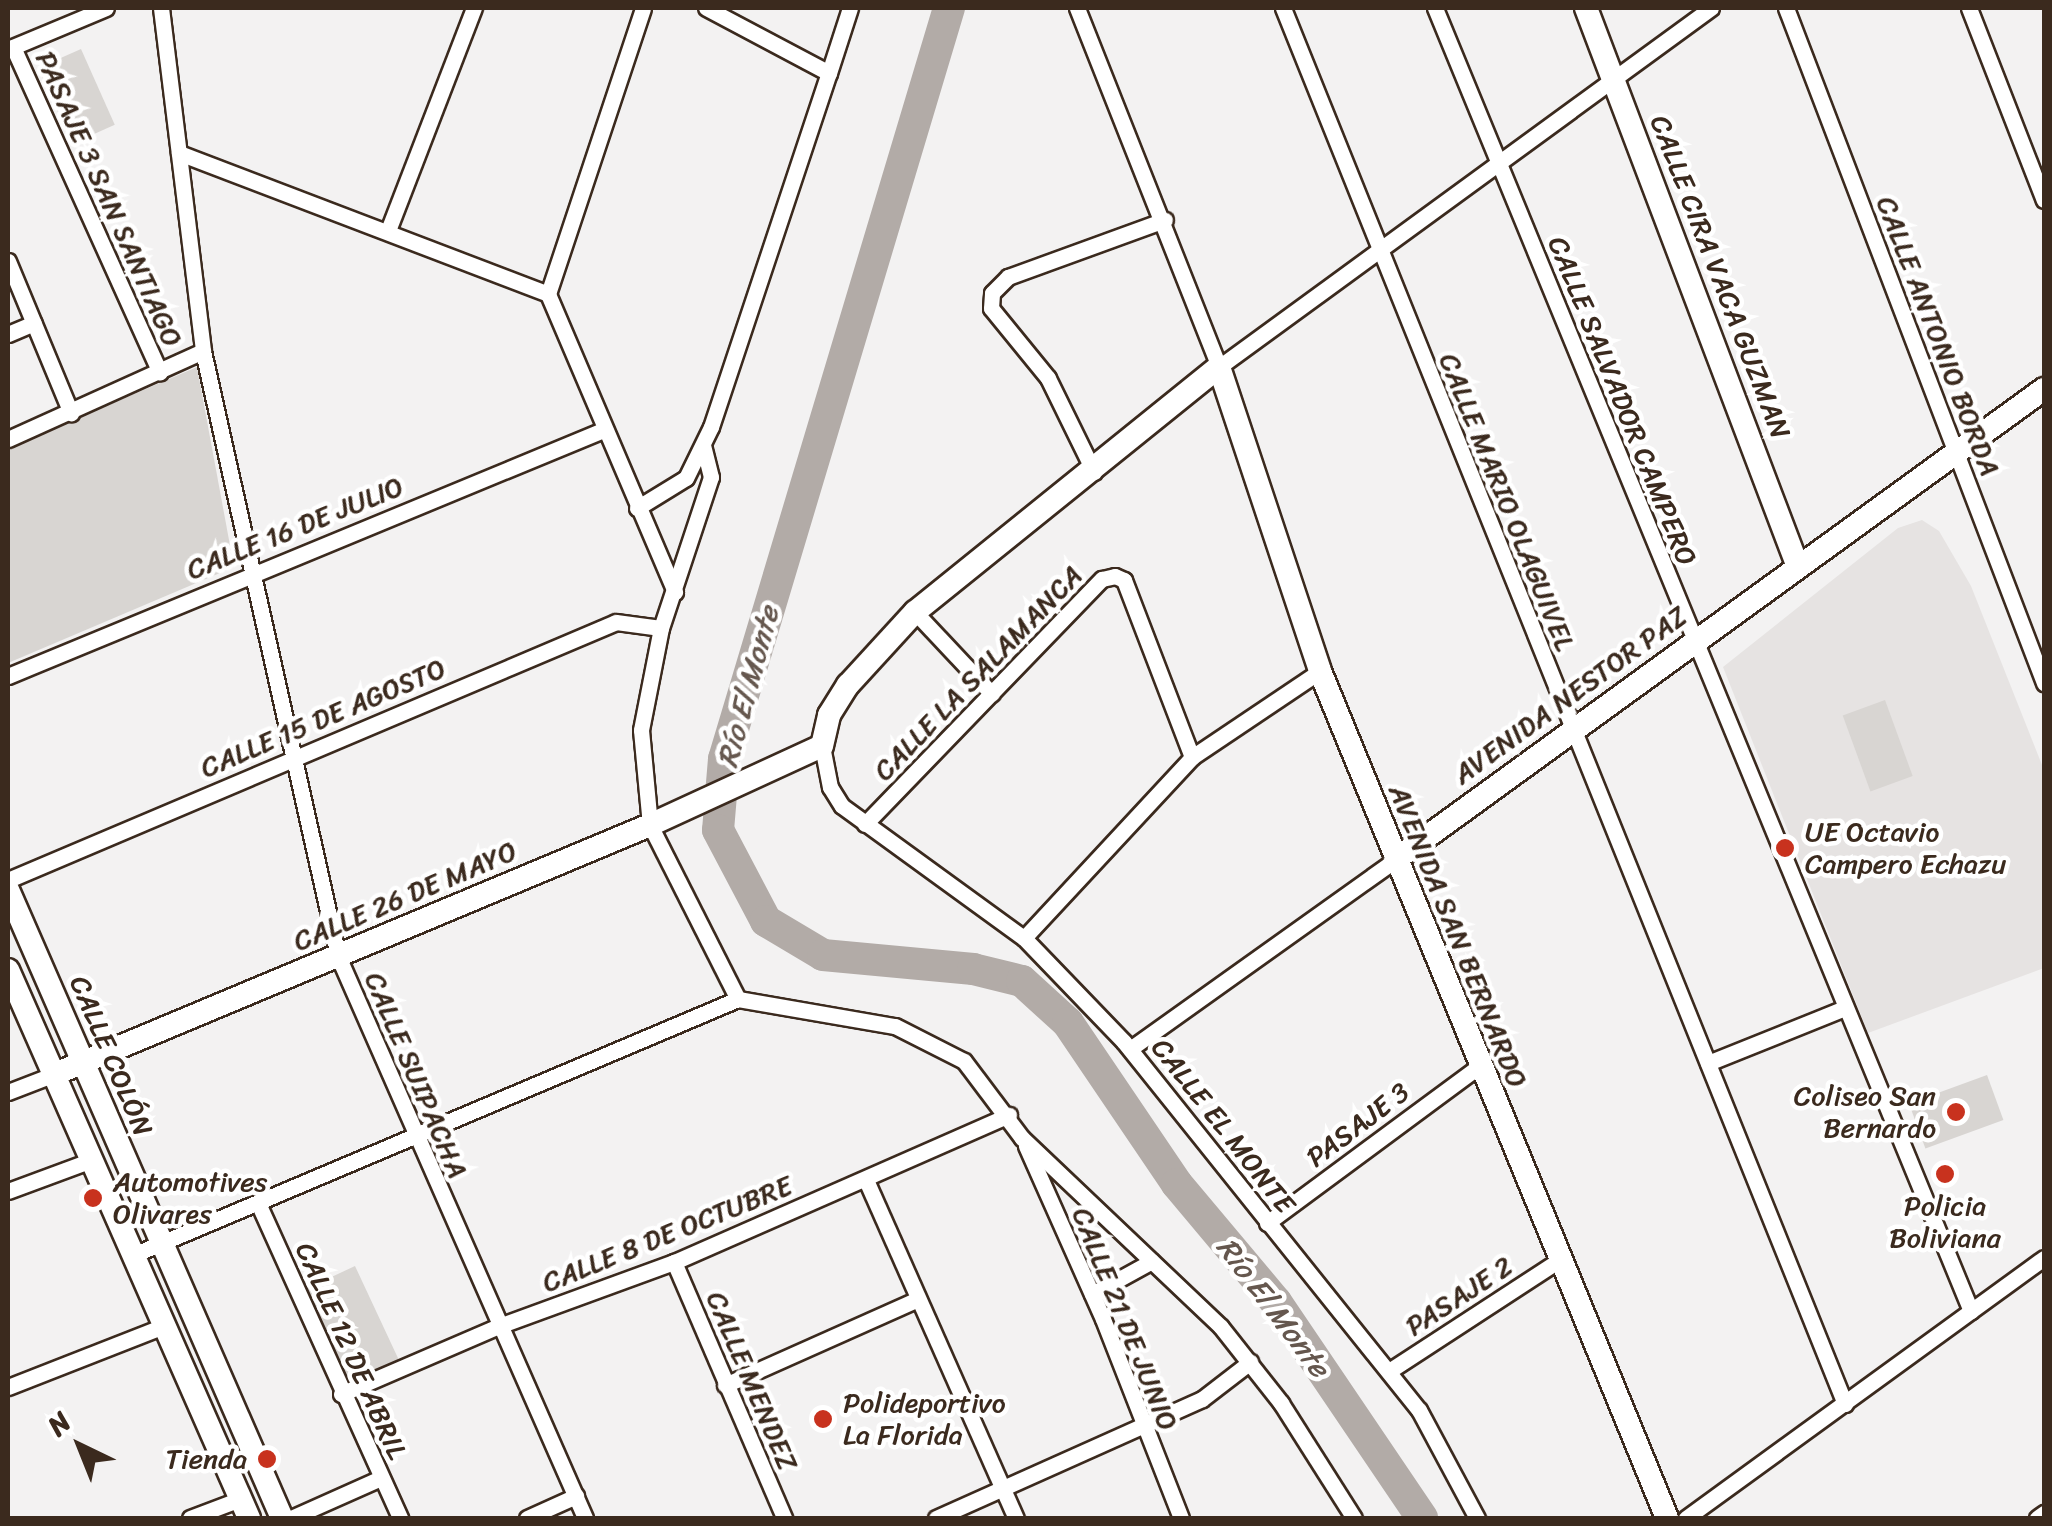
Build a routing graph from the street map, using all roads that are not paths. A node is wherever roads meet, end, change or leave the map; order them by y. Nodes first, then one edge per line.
1 (106, 8) edge
2 (161, 8) edge
3 (474, 8) edge
4 (644, 8) edge
5 (706, 8) edge
6 (850, 8) edge
7 (1076, 8) edge
8 (1282, 8) edge
9 (1435, 8) edge
10 (1586, 8) edge
11 (1711, 8) edge
12 (1786, 8) edge
13 (1968, 8) edge
14 (10, 48) edge
15 (829, 73) junction
16 (1612, 80) junction
17 (178, 152) junction
18 (1497, 164) junction
19 (2044, 200) edge
20 (1165, 220) junction
21 (389, 228) junction
22 (1380, 249) junction
23 (8, 261) edge
24 (548, 294) junction
25 (34, 322) junction
26 (8, 334) edge
27 (203, 351) junction
28 (1219, 367) junction
29 (160, 372) junction
30 (2044, 390) edge
31 (71, 413) junction
32 (603, 430) junction
33 (8, 439) edge
34 (703, 445) junction
35 (1957, 456) junction
36 (1094, 472) junction
37 (638, 508) junction
38 (1798, 567) junction
39 (251, 573) junction
40 (675, 592) junction
41 (915, 612) junction
42 (661, 628) junction
43 (1694, 642) junction
44 (1320, 672) junction
45 (8, 676) edge
46 (2044, 683) edge
47 (992, 694) junction
48 (1571, 729) junction
49 (822, 746) junction
50 (292, 757) junction
51 (1192, 757) junction
52 (865, 824) junction
53 (650, 826) junction
54 (1395, 860) junction
55 (8, 880) edge
56 (8, 890) edge
57 (1024, 938) junction
58 (338, 956) junction
59 (8, 970) edge
60 (738, 998) junction
61 (1845, 1008) junction
62 (1130, 1049) junction
63 (1708, 1063) junction
64 (81, 1064) junction
65 (1478, 1067) junction
66 (56, 1074) junction
67 (8, 1092) edge
68 (1009, 1116) junction
69 (414, 1135) junction
70 (1022, 1138) junction
71 (92, 1160) junction
72 (866, 1180) junction
73 (8, 1192) edge
74 (258, 1203) junction
75 (1267, 1223) junction
76 (160, 1244) junction
77 (132, 1256) junction
78 (2044, 1258) edge
79 (1152, 1261) junction
80 (674, 1262) junction
81 (1556, 1262) junction
82 (1092, 1294) junction
83 (916, 1300) junction
84 (1972, 1312) junction
85 (164, 1326) junction
86 (499, 1326) junction
87 (1250, 1362) junction
88 (1389, 1372) junction
89 (725, 1385) junction
90 (8, 1387) edge
91 (341, 1394) junction
92 (1845, 1404) junction
93 (1141, 1424) junction
94 (380, 1478) junction
95 (1003, 1489) junction
96 (576, 1496) junction
97 (244, 1509) edge
98 (2044, 1513) edge
99 (190, 1518) edge
100 (282, 1518) edge
101 (291, 1518) edge
102 (400, 1518) edge
103 (526, 1518) edge
104 (585, 1518) edge
105 (784, 1518) edge
106 (936, 1518) edge
107 (1016, 1518) edge
108 (1181, 1518) edge
109 (1354, 1518) edge
110 (1476, 1518) edge
111 (1667, 1518) edge
112 (1686, 1518) edge
113 (2037, 1518) edge

1 - 14 street
2 - 17 street
3 - 21 street
4 - 24 street
5 - 15 street
6 - 15 street
7 - 20 street, AVENIDA SAN BERNARDO
8 - 22 street, CALLE MARIO OLAGUIVEL
9 - 18 street, CALLE SALVADOR CAMPERO
10 - 16 street, CALLE CIRA VACA GUZMAN
11 - 16 street
12 - 35 street, CALLE ANTONIO BORDA
13 - 19 street
14 - 29 street, PASAJE 3 SAN SANTIAGO
15 - 34 street
16 - 18 street
16 - 38 street, CALLE CIRA VACA GUZMAN
17 - 21 street
17 - 27 street
18 - 22 street
18 - 43 street, CALLE SALVADOR CAMPERO
20 - 28 street, AVENIDA SAN BERNARDO
20 - 36 street
21 - 24 street
22 - 28 street
22 - 48 street, CALLE MARIO OLAGUIVEL
23 - 25 street
24 - 32 street
25 - 26 street
25 - 31 street
27 - 29 street
27 - 39 street, CALLE SUIPACHA
28 - 36 street
28 - 44 street, AVENIDA SAN BERNARDO
29 - 31 street
30 - 35 street, AVENIDA NESTOR PAZ
31 - 33 street
32 - 37 street
32 - 39 street, CALLE 16 DE JULIO
34 - 37 street
34 - 40 street
35 - 38 street, AVENIDA NESTOR PAZ
35 - 46 street, CALLE ANTONIO BORDA
36 - 41 street
37 - 40 street
38 - 43 street, AVENIDA NESTOR PAZ
39 - 45 street, CALLE 16 DE JULIO
39 - 50 street, CALLE SUIPACHA
40 - 42 street
41 - 47 street
41 - 49 street
42 - 50 street, CALLE 15 DE AGOSTO
42 - 53 street
43 - 48 street, AVENIDA NESTOR PAZ
43 - 61 street, CALLE SALVADOR CAMPERO
44 - 51 street
44 - 54 street, AVENIDA SAN BERNARDO
47 - 51 street, CALLE LA SALAMANCA
47 - 52 street, CALLE LA SALAMANCA
48 - 54 street, AVENIDA NESTOR PAZ
48 - 63 street, CALLE MARIO OLAGUIVEL
49 - 52 street
49 - 53 street, CALLE 26 DE MAYO
50 - 55 street, CALLE 15 DE AGOSTO
50 - 58 street, CALLE SUIPACHA
51 - 57 street
52 - 57 street, CALLE EL MONTE
53 - 58 street, CALLE 26 DE MAYO
53 - 60 street
54 - 62 street, AVENIDA NESTOR PAZ
54 - 65 street, AVENIDA SAN BERNARDO
56 - 64 street, CALLE COLÓN
57 - 62 street, CALLE EL MONTE
58 - 64 street, CALLE 26 DE MAYO
58 - 69 street, CALLE SUIPACHA
59 - 66 street
60 - 68 street
60 - 69 street
61 - 63 street
61 - 84 street, CALLE SALVADOR CAMPERO
62 - 75 street, CALLE EL MONTE
63 - 92 street, CALLE MARIO OLAGUIVEL
64 - 66 street, CALLE 26 DE MAYO
64 - 76 street, CALLE COLÓN
65 - 75 street, PASAJE 3
65 - 81 street, AVENIDA SAN BERNARDO
66 - 67 street, CALLE 26 DE MAYO
66 - 71 street
68 - 70 street
68 - 72 street, CALLE 8 DE OCTUBRE
69 - 74 street
69 - 86 street, CALLE SUIPACHA
70 - 79 street
70 - 82 street, CALLE 21 DE JUNIO
71 - 73 street
71 - 77 street
72 - 80 street, CALLE 8 DE OCTUBRE
72 - 83 street
74 - 76 street
74 - 91 street, CALLE 12 DE ABRIL
75 - 88 street, CALLE EL MONTE
76 - 77 street
76 - 100 street, CALLE COLÓN
77 - 85 street
78 - 84 street
79 - 82 street
79 - 87 street
80 - 86 street, CALLE 8 DE OCTUBRE
80 - 89 street, CALLE MENDEZ
81 - 88 street, PASAJE 2
81 - 111 street, AVENIDA SAN BERNARDO
82 - 93 street, CALLE 21 DE JUNIO
83 - 89 street
83 - 95 street
84 - 92 street
85 - 90 street
85 - 97 street
86 - 91 street, CALLE 8 DE OCTUBRE
86 - 96 street, CALLE SUIPACHA
87 - 93 street
87 - 109 street
88 - 110 street, CALLE EL MONTE
89 - 105 street, CALLE MENDEZ
91 - 94 street, CALLE 12 DE ABRIL
92 - 112 street
93 - 95 street
93 - 108 street, CALLE 21 DE JUNIO
94 - 101 street
94 - 102 street, CALLE 12 DE ABRIL
95 - 106 street
95 - 107 street
96 - 103 street
96 - 104 street, CALLE SUIPACHA
97 - 99 street
98 - 113 street

